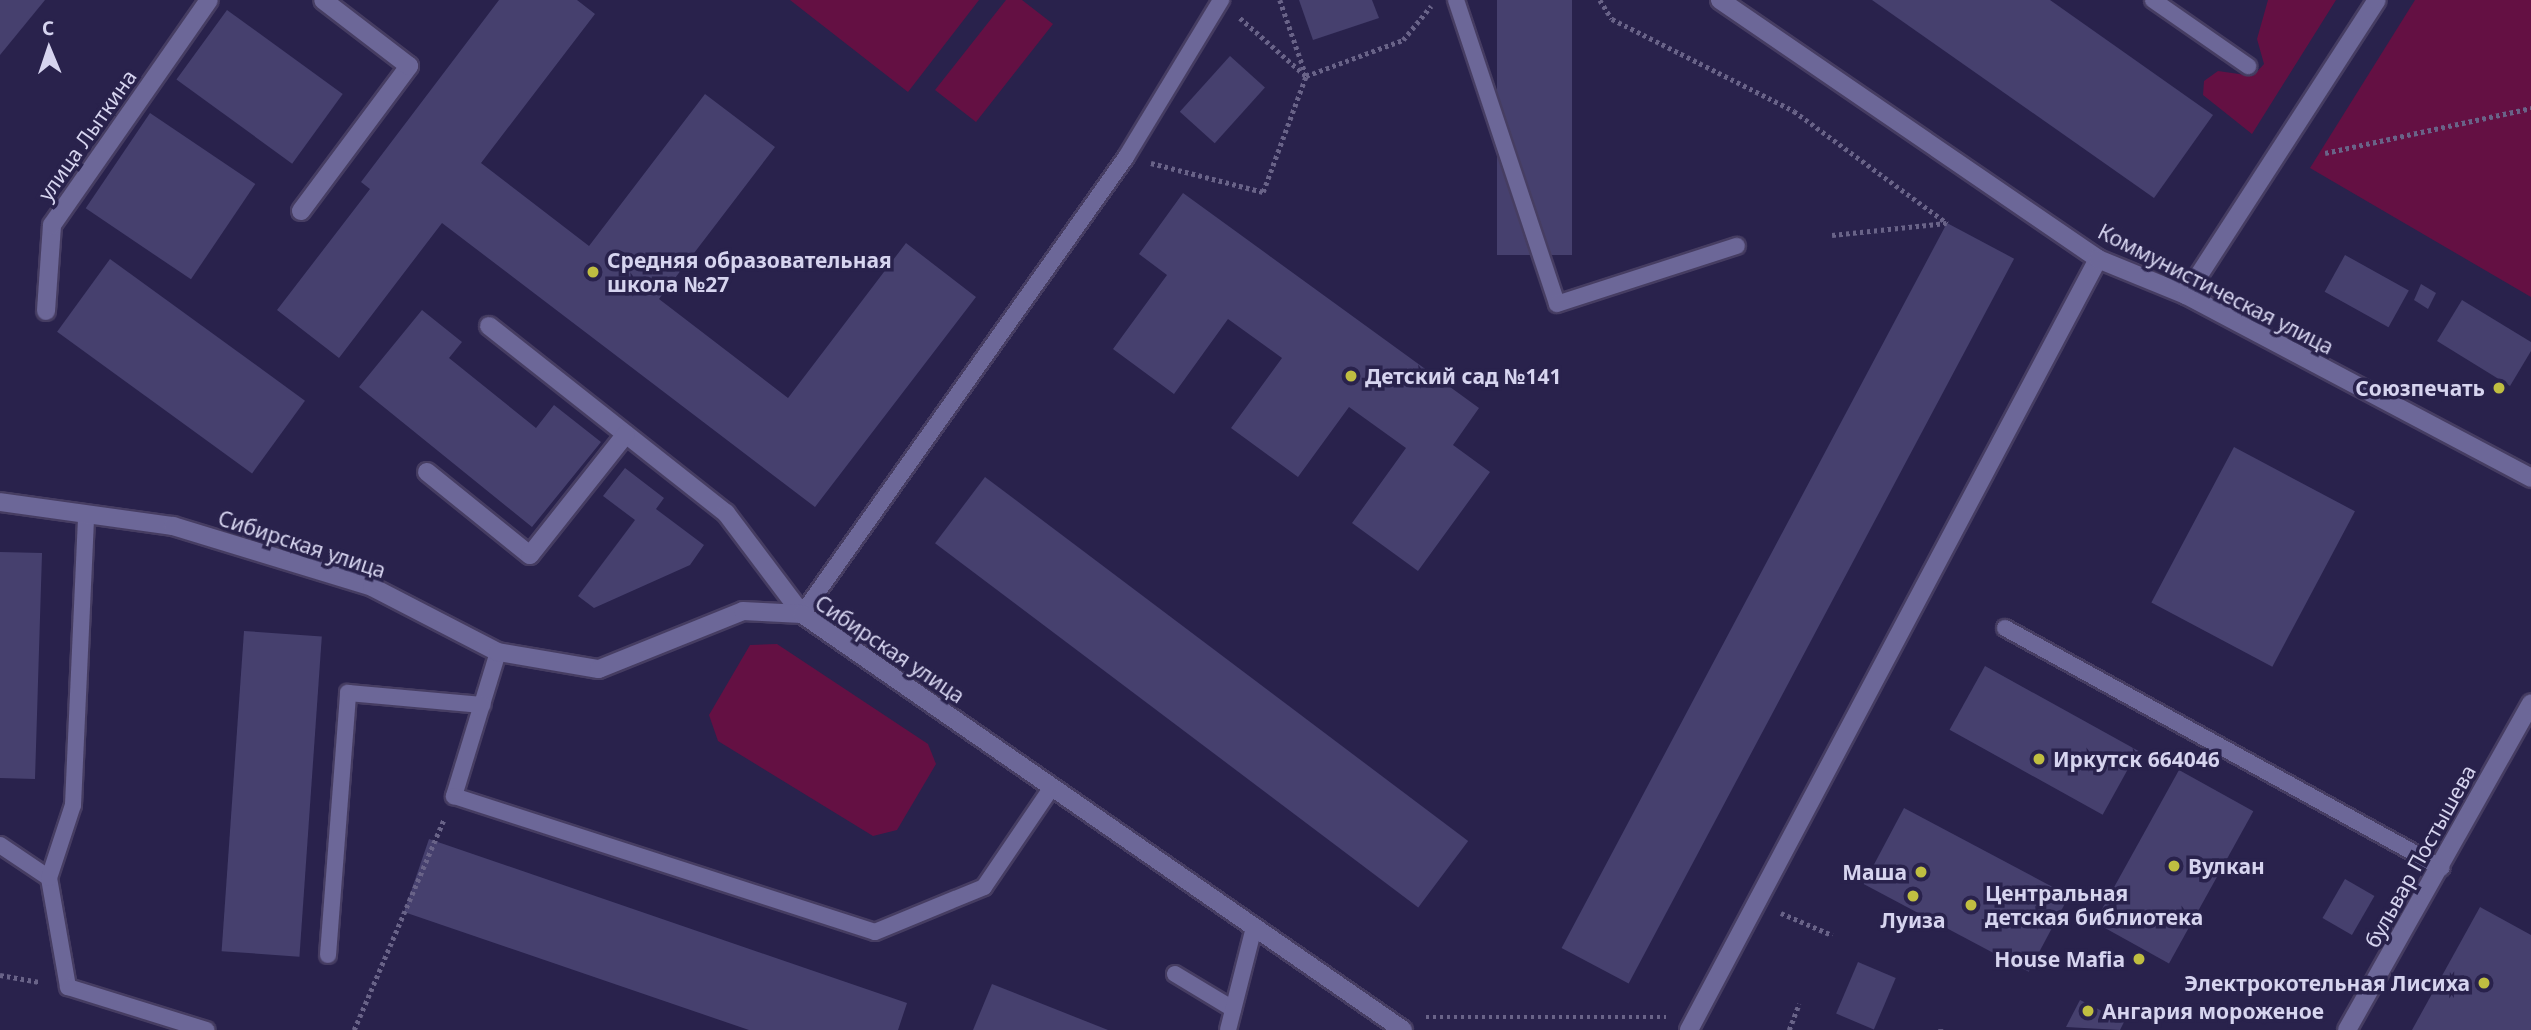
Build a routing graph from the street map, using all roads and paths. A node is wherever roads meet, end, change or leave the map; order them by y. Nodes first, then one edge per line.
1 (209, 0) edge
2 (323, 0) edge
3 (1221, 0) edge
4 (1280, 0) edge
5 (1435, 0) edge
6 (1456, 0) edge
7 (1600, 0) edge
8 (1720, 0) edge
9 (2153, 0) edge
10 (2377, 0) edge
11 (2248, 66) dead end
12 (1306, 76) junction
13 (2531, 108) edge
14 (2325, 153) dead end
15 (1126, 157) junction
16 (301, 211) dead end
17 (1832, 235) dead end
18 (1737, 246) dead end
19 (2098, 259) junction
20 (2186, 295) junction
21 (46, 311) dead end
22 (489, 326) dead end
23 (626, 435) junction
24 (427, 472) dead end
25 (2531, 478) edge
26 (0, 502) edge
27 (86, 514) junction
28 (802, 614) junction
29 (2005, 628) dead end
30 (498, 652) junction
31 (2531, 703) edge
32 (482, 705) junction
33 (1052, 787) junction
34 (454, 796) junction
35 (0, 845) edge
36 (2441, 869) junction
37 (49, 878) junction
38 (1780, 913) dead end
39 (1254, 927) junction
40 (1832, 935) dead end
41 (328, 955) dead end
42 (1175, 974) dead end
43 (0, 975) edge
44 (68, 987) junction
45 (1799, 1004) dead end
46 (1233, 1009) junction
47 (1421, 1017) dead end
48 (1693, 1024) edge
49 (206, 1030) edge
50 (354, 1030) edge
51 (1228, 1030) edge
52 (1403, 1030) edge
53 (1788, 1030) edge
54 (2347, 1030) edge

1 - 21 street, улица Лыткина
2 - 16 street
3 - 12 path
3 - 15 lane
4 - 12 path
5 - 12 path
6 - 18 lane
7 - 17 path
8 - 19 street, Коммунистическая улица
9 - 11 lane
10 - 20 street
12 - 15 path
13 - 14 path
15 - 28 lane
19 - 20 street, Коммунистическая улица
19 - 48 street
20 - 25 street, Коммунистическая улица
22 - 23 street
23 - 24 street
23 - 28 street
26 - 27 street, Сибирская улица
27 - 30 street, Сибирская улица
27 - 37 lane
28 - 30 street, Сибирская улица
28 - 33 street, Сибирская улица
29 - 36 lane
30 - 32 lane
31 - 36 street, бульвар Постышева
32 - 34 lane
32 - 41 lane
33 - 34 lane
33 - 39 street, Сибирская улица
34 - 50 path
35 - 37 lane
36 - 54 street, бульвар Постышева
37 - 44 lane
38 - 40 path
39 - 46 lane
39 - 52 street, Сибирская улица
42 - 46 lane
43 - 44 path
44 - 49 lane
45 - 53 path
46 - 51 lane
47 - 48 path

